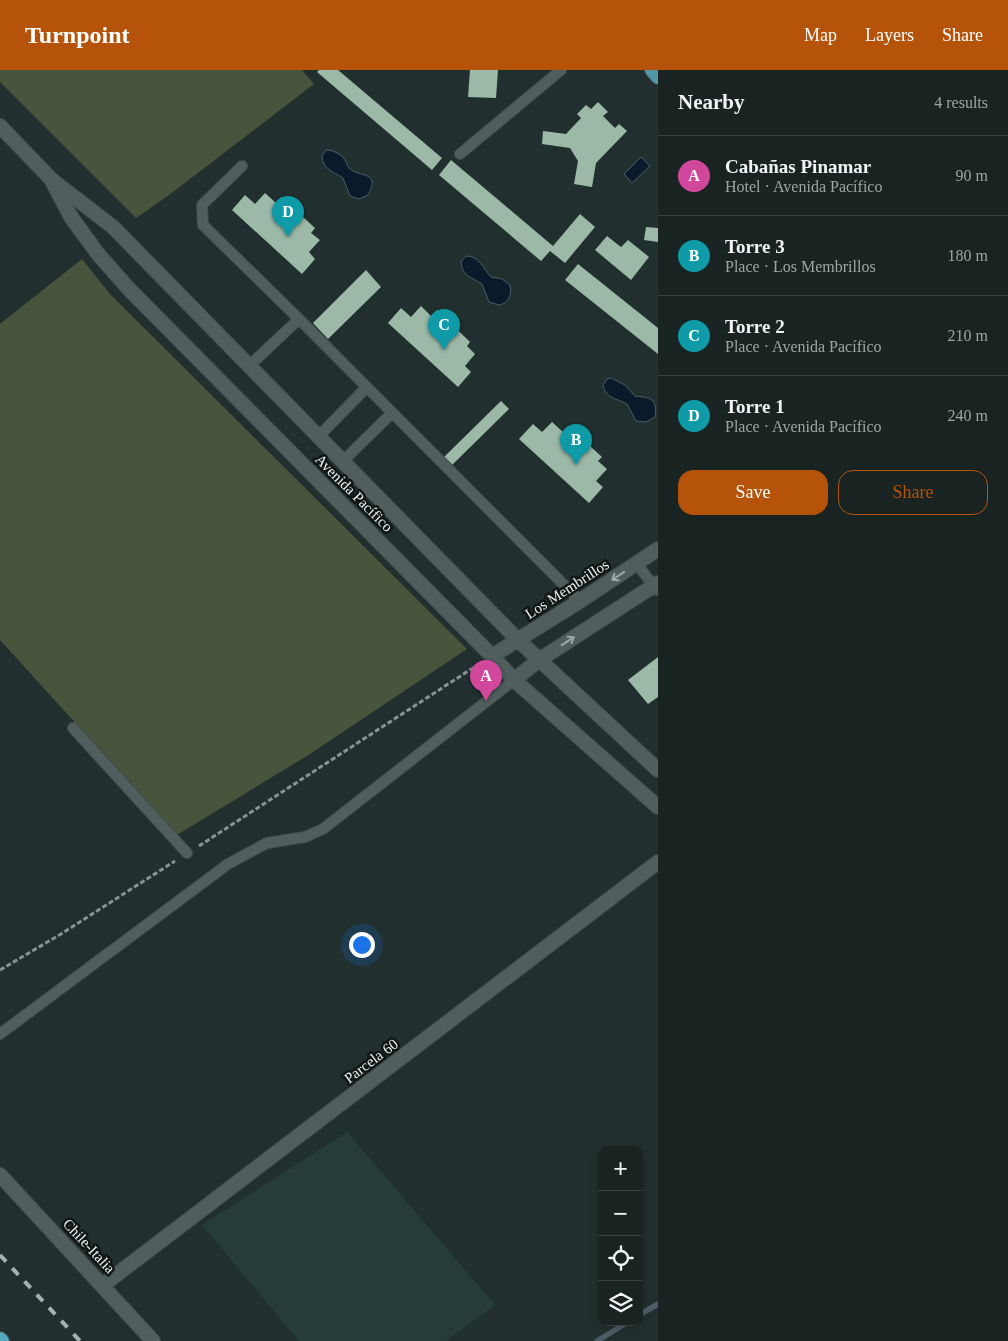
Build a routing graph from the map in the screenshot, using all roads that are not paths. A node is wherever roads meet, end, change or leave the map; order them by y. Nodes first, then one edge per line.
1 (561, 70) edge
2 (652, 70) edge
3 (658, 76) edge
4 (0, 126) edge
5 (460, 154) dead end
6 (242, 166) dead end
7 (52, 180) junction
8 (299, 319) junction
9 (249, 366) junction
10 (366, 388) junction
11 (392, 413) junction
12 (318, 437) junction
13 (343, 461) junction
14 (658, 548) edge
15 (636, 563) junction
16 (656, 587) edge
17 (580, 601) junction
18 (517, 640) junction
19 (492, 656) junction
20 (539, 660) junction
21 (514, 680) junction
22 (73, 728) dead end
23 (658, 770) edge
24 (658, 807) edge
25 (187, 853) road end
26 (658, 862) edge
27 (0, 1034) edge
28 (0, 1175) edge
29 (103, 1285) junction
30 (153, 1341) edge

1 - 5 lane
2 - 3 main road
4 - 7 street, Avenida Pacífico
6 - 8 lane
7 - 9 street, Avenida Pacífico
7 - 19 street, Avenida Pacífico
8 - 9 lane
8 - 10 lane
9 - 12 street, Avenida Pacífico
10 - 11 lane
10 - 12 lane
11 - 13 lane
11 - 17 lane
12 - 13 street, Avenida Pacífico
13 - 18 street, Avenida Pacífico
14 - 15 street, Los Membrillos
15 - 16 lane
15 -> 17 street, Los Membrillos
20 -> 16 street
17 - 18 street, Los Membrillos
18 - 19 street, Los Membrillos
18 - 20 street, Avenida Pacífico
19 - 21 street, Avenida Pacífico
20 - 21 street
20 - 23 street, Avenida Pacífico
21 - 24 street, Avenida Pacífico
21 - 27 lane
22 - 25 lane
26 - 29 street, Parcela 60
28 - 29 street, Chile-Italia
29 - 30 street, Chile-Italia

